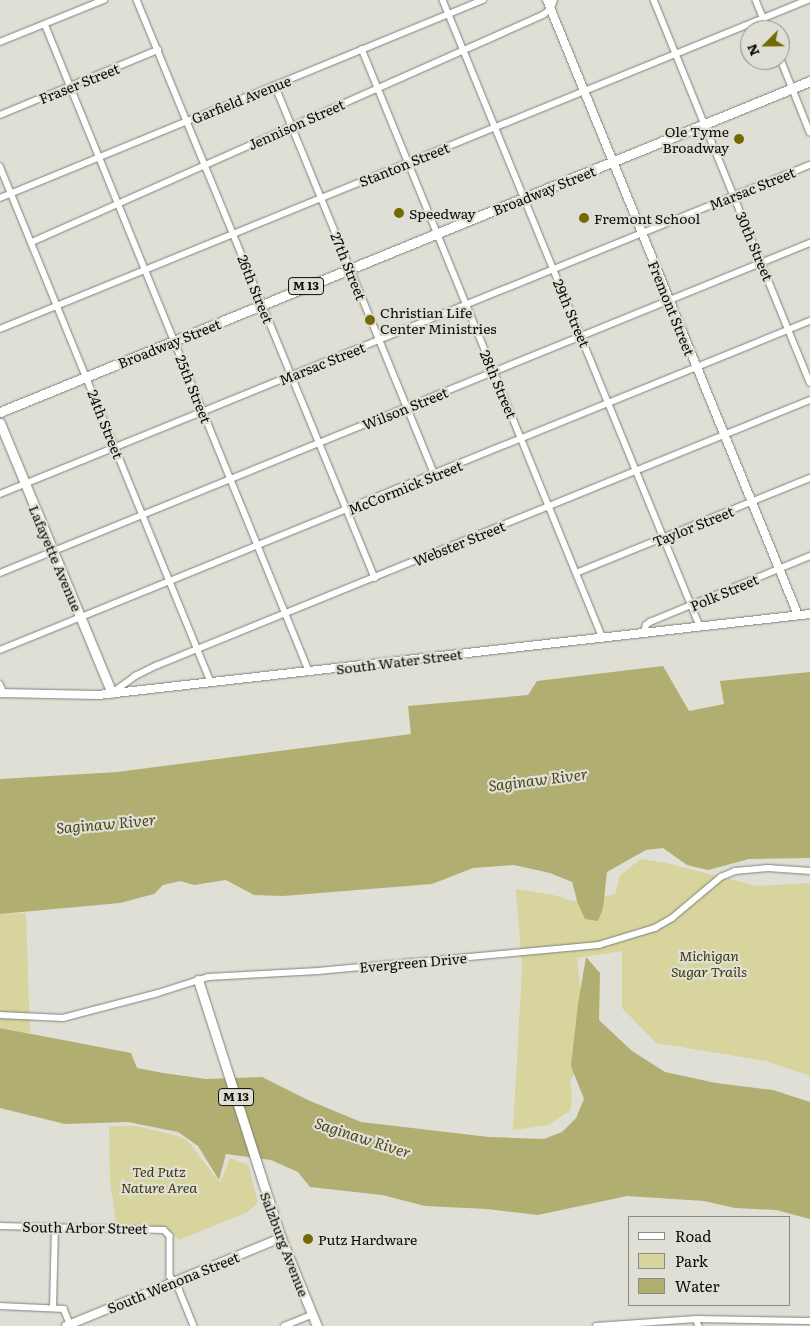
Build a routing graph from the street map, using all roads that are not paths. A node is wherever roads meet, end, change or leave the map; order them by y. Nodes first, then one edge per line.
1 (104, 0) edge
2 (137, 0) edge
3 (444, 0) edge
4 (483, 0) edge
5 (547, 0) edge
6 (554, 0) edge
7 (654, 0) edge
8 (756, 0) edge
9 (808, 0) edge
10 (550, 9) junction
11 (449, 14) junction
12 (764, 18) junction
13 (45, 24) junction
14 (0, 42) edge
15 (362, 49) junction
16 (158, 50) junction
17 (464, 50) junction
18 (676, 54) junction
19 (785, 70) edge
20 (810, 81) edge
21 (275, 85) junction
22 (70, 86) junction
23 (377, 88) junction
24 (793, 88) junction
25 (583, 91) junction
26 (0, 115) edge
27 (187, 121) junction
28 (706, 125) junction
29 (291, 126) junction
30 (496, 128) junction
31 (810, 132) edge
32 (99, 157) junction
33 (613, 162) junction
34 (407, 163) junction
35 (204, 165) junction
36 (810, 165) edge
37 (0, 166) edge
38 (11, 194) junction
39 (734, 196) junction
40 (0, 198) edge
41 (321, 198) junction
42 (525, 198) junction
43 (118, 203) junction
44 (437, 233) junction
45 (642, 233) junction
46 (234, 234) junction
47 (32, 242) junction
48 (810, 243) edge
49 (761, 263) junction
50 (350, 269) junction
51 (553, 269) junction
52 (145, 270) junction
53 (669, 300) junction
54 (263, 304) junction
55 (466, 305) junction
56 (57, 306) junction
57 (810, 321) edge
58 (0, 329) edge
59 (789, 330) junction
60 (582, 336) junction
61 (379, 340) junction
62 (175, 341) junction
63 (696, 368) junction
64 (494, 372) junction
65 (87, 376) junction
66 (292, 376) junction
67 (810, 382) edge
68 (810, 400) edge
69 (609, 403) junction
70 (406, 407) junction
71 (0, 412) edge
72 (203, 412) junction
73 (0, 423) edge
74 (724, 435) junction
75 (522, 439) junction
76 (319, 443) junction
77 (115, 448) junction
78 (636, 470) junction
79 (435, 475) junction
80 (810, 478) edge
81 (230, 479) junction
82 (25, 484) junction
83 (0, 494) edge
84 (751, 502) junction
85 (549, 506) junction
86 (346, 511) junction
87 (143, 515) junction
88 (663, 538) junction
89 (258, 546) junction
90 (53, 552) junction
91 (810, 556) edge
92 (780, 569) junction
93 (576, 572) junction
94 (0, 573) edge
95 (374, 578) junction
96 (170, 582) junction
97 (692, 605) junction
98 (286, 614) junction
99 (810, 614) edge
100 (798, 615) junction
101 (80, 618) junction
102 (700, 626) junction
103 (644, 632) junction
104 (602, 636) junction
105 (198, 649) junction
106 (0, 650) edge
107 (309, 671) junction
108 (211, 682) junction
109 (0, 684) edge
110 (2, 693) edge
111 (112, 694) junction
112 (810, 871) edge
113 (198, 980) junction
114 (0, 1015) edge
115 (0, 1226) edge
116 (55, 1227) junction
117 (281, 1238) junction
118 (173, 1282) junction
119 (0, 1306) edge
120 (53, 1308) junction
121 (313, 1314) junction
122 (696, 1319) junction
123 (810, 1321) edge
124 (69, 1325) edge
125 (194, 1326) edge
126 (284, 1326) edge
127 (317, 1326) edge
128 (596, 1326) edge
129 (699, 1326) edge

1 - 13 street
2 - 16 street, 26th Street
3 - 11 street, 29th Street
4 - 11 street, Garfield Avenue
5 - 10 street, Fremont Street
6 - 10 street
7 - 18 street, 30th Street
8 - 12 street
9 - 12 street, Stanton Street
10 - 17 street, Jennison Street
10 - 25 street, Fremont Street
11 - 15 street, Garfield Avenue
11 - 17 street, 29th Street
12 - 18 street, Stanton Street
13 - 14 street
13 - 22 street, 25th Street
15 - 21 street, Garfield Avenue
15 - 23 street, 28th Street
16 - 22 street, Fraser Street
16 - 27 street, 26th Street
17 - 23 street, Jennison Street
17 - 30 street, 29th Street
18 - 25 street, Stanton Street
18 - 28 street, 30th Street
19 - 24 street
20 - 24 main road, Broadway Street / M 13
21 - 27 street, Garfield Avenue
21 - 29 street, 27th Street
22 - 26 street, Fraser Street
22 - 32 street, 25th Street
23 - 29 street, Jennison Street
23 - 34 street, 28th Street
24 - 28 main road, Broadway Street / M 13
24 - 31 street
25 - 30 street, Stanton Street
25 - 33 street, Fremont Street
27 - 32 street, Garfield Avenue
27 - 35 street, 26th Street
28 - 33 main road, Broadway Street / M 13
28 - 39 street, 30th Street
29 - 35 street, Jennison Street
29 - 41 street, 27th Street
30 - 34 street, Stanton Street
30 - 42 street, 29th Street
32 - 38 street, Garfield Avenue
32 - 43 street, 25th Street
33 - 42 main road, Broadway Street / M 13
33 - 45 street, Fremont Street
34 - 41 street, Stanton Street
34 - 44 street, 28th Street
35 - 43 street, Jennison Street
35 - 46 street, 26th Street
36 - 39 street, Marsac Street
37 - 38 street, 24th Street
38 - 40 street, Garfield Avenue
38 - 47 street, 24th Street
39 - 45 street, Marsac Street
39 - 49 street, 30th Street
41 - 46 street, Stanton Street
41 - 50 street, 27th Street
42 - 44 main road, Broadway Street / M 13
42 - 51 street, 29th Street
43 - 47 street, Jennison Street
43 - 52 street, 25th Street
44 - 50 main road, Broadway Street / M 13
44 - 55 street, 28th Street
45 - 51 street, Marsac Street
45 - 53 street, Fremont Street
46 - 52 street, Stanton Street
46 - 54 street, 26th Street
47 - 56 street, 24th Street
48 - 49 street, Wilson Street
49 - 53 street, Wilson Street
49 - 59 street, 30th Street
50 - 54 main road, Broadway Street / M 13
50 - 61 street, 27th Street
51 - 55 street, Marsac Street
51 - 60 street, 29th Street
52 - 56 street, Stanton Street
52 - 62 street, 25th Street
53 - 60 street, Wilson Street
53 - 63 street, Fremont Street
54 - 62 main road, Broadway Street / M 13
54 - 66 street, 26th Street
55 - 61 street, Marsac Street
55 - 64 street, 28th Street
56 - 58 street, Stanton Street
56 - 65 street, 24th Street
57 - 59 street, McCormick Street
59 - 63 street, McCormick Street
59 - 67 street, 30th Street
60 - 64 street, Wilson Street
60 - 69 street, 29th Street
61 - 66 street, Marsac Street
61 - 70 street, 27th Street
62 - 65 main road, Broadway Street / M 13
62 - 72 street, 25th Street
63 - 69 street, McCormick Street
63 - 74 street, Fremont Street
64 - 70 street, Wilson Street
64 - 75 street, 28th Street
65 - 71 main road, Broadway Street / M 13
65 - 77 street, 24th Street
66 - 72 street, Marsac Street
66 - 76 street, 26th Street
68 - 74 street, Webster Street
69 - 75 street, McCormick Street
69 - 78 street, 29th Street
70 - 76 street, Wilson Street
70 - 79 street, 27th Street
72 - 77 street, Marsac Street
72 - 81 street, 25th Street
73 - 82 main road, Lafayette Avenue
74 - 78 street, Webster Street
74 - 84 street, Fremont Street
75 - 79 street, McCormick Street
75 - 85 street, 28th Street
76 - 81 street, Wilson Street
76 - 86 street, 26th Street
77 - 82 street, Marsac Street
77 - 87 street, 24th Street
78 - 85 street, Webster Street
78 - 88 street, 29th Street
79 - 86 street, McCormick Street
80 - 84 street, Taylor Street
81 - 87 street, Wilson Street
81 - 89 street, 25th Street
82 - 83 street, Marsac Street
82 - 90 main road, Lafayette Avenue
84 - 88 street, Taylor Street
84 - 92 street, Fremont Street
85 - 93 street, 28th Street
85 - 95 street, Webster Street
86 - 89 street, McCormick Street
86 - 95 street, 26th Street
87 - 90 street, Wilson Street
87 - 96 street, 24th Street
88 - 93 street, Taylor Street
88 - 97 street, 29th Street
89 - 96 street, McCormick Street
89 - 98 street, 25th Street
90 - 94 street, Wilson Street
90 - 101 main road, Lafayette Avenue
91 - 92 street, Polk Street
92 - 97 street, Polk Street
92 - 100 street, Fremont Street
93 - 104 street, 28th Street
95 - 98 street, Webster Street
96 - 101 street, McCormick Street
96 - 105 street, 24th Street
97 - 102 street, 29th Street
97 - 103 street, Polk Street
98 - 105 street, Webster Street
98 - 107 street, 25th Street
99 - 100 street, South Water Street
100 - 102 street, South Water Street
101 - 106 street, McCormick Street
101 - 111 main road, Lafayette Avenue
102 - 103 street, South Water Street
103 - 104 street, South Water Street
104 - 107 street, South Water Street
105 - 108 street, 24th Street
105 - 111 street, Webster Street
107 - 108 street, South Water Street
108 - 111 street, South Water Street
109 - 110 street
110 - 111 street, South Water Street
112 - 113 street, Evergreen Drive
113 - 114 street, Evergreen Drive
113 - 117 main road, Salzburg Avenue / M 13
115 - 116 street, South Arbor Street
116 - 118 street, South Arbor Street
116 - 120 street
117 - 118 street, South Wenona Street
117 - 121 main road, Salzburg Avenue / M 13
118 - 124 street, South Wenona Street
118 - 125 street
119 - 120 street
120 - 124 street
121 - 126 street
121 - 127 main road, Salzburg Avenue / M 13
122 - 123 street
122 - 128 street
122 - 129 street

